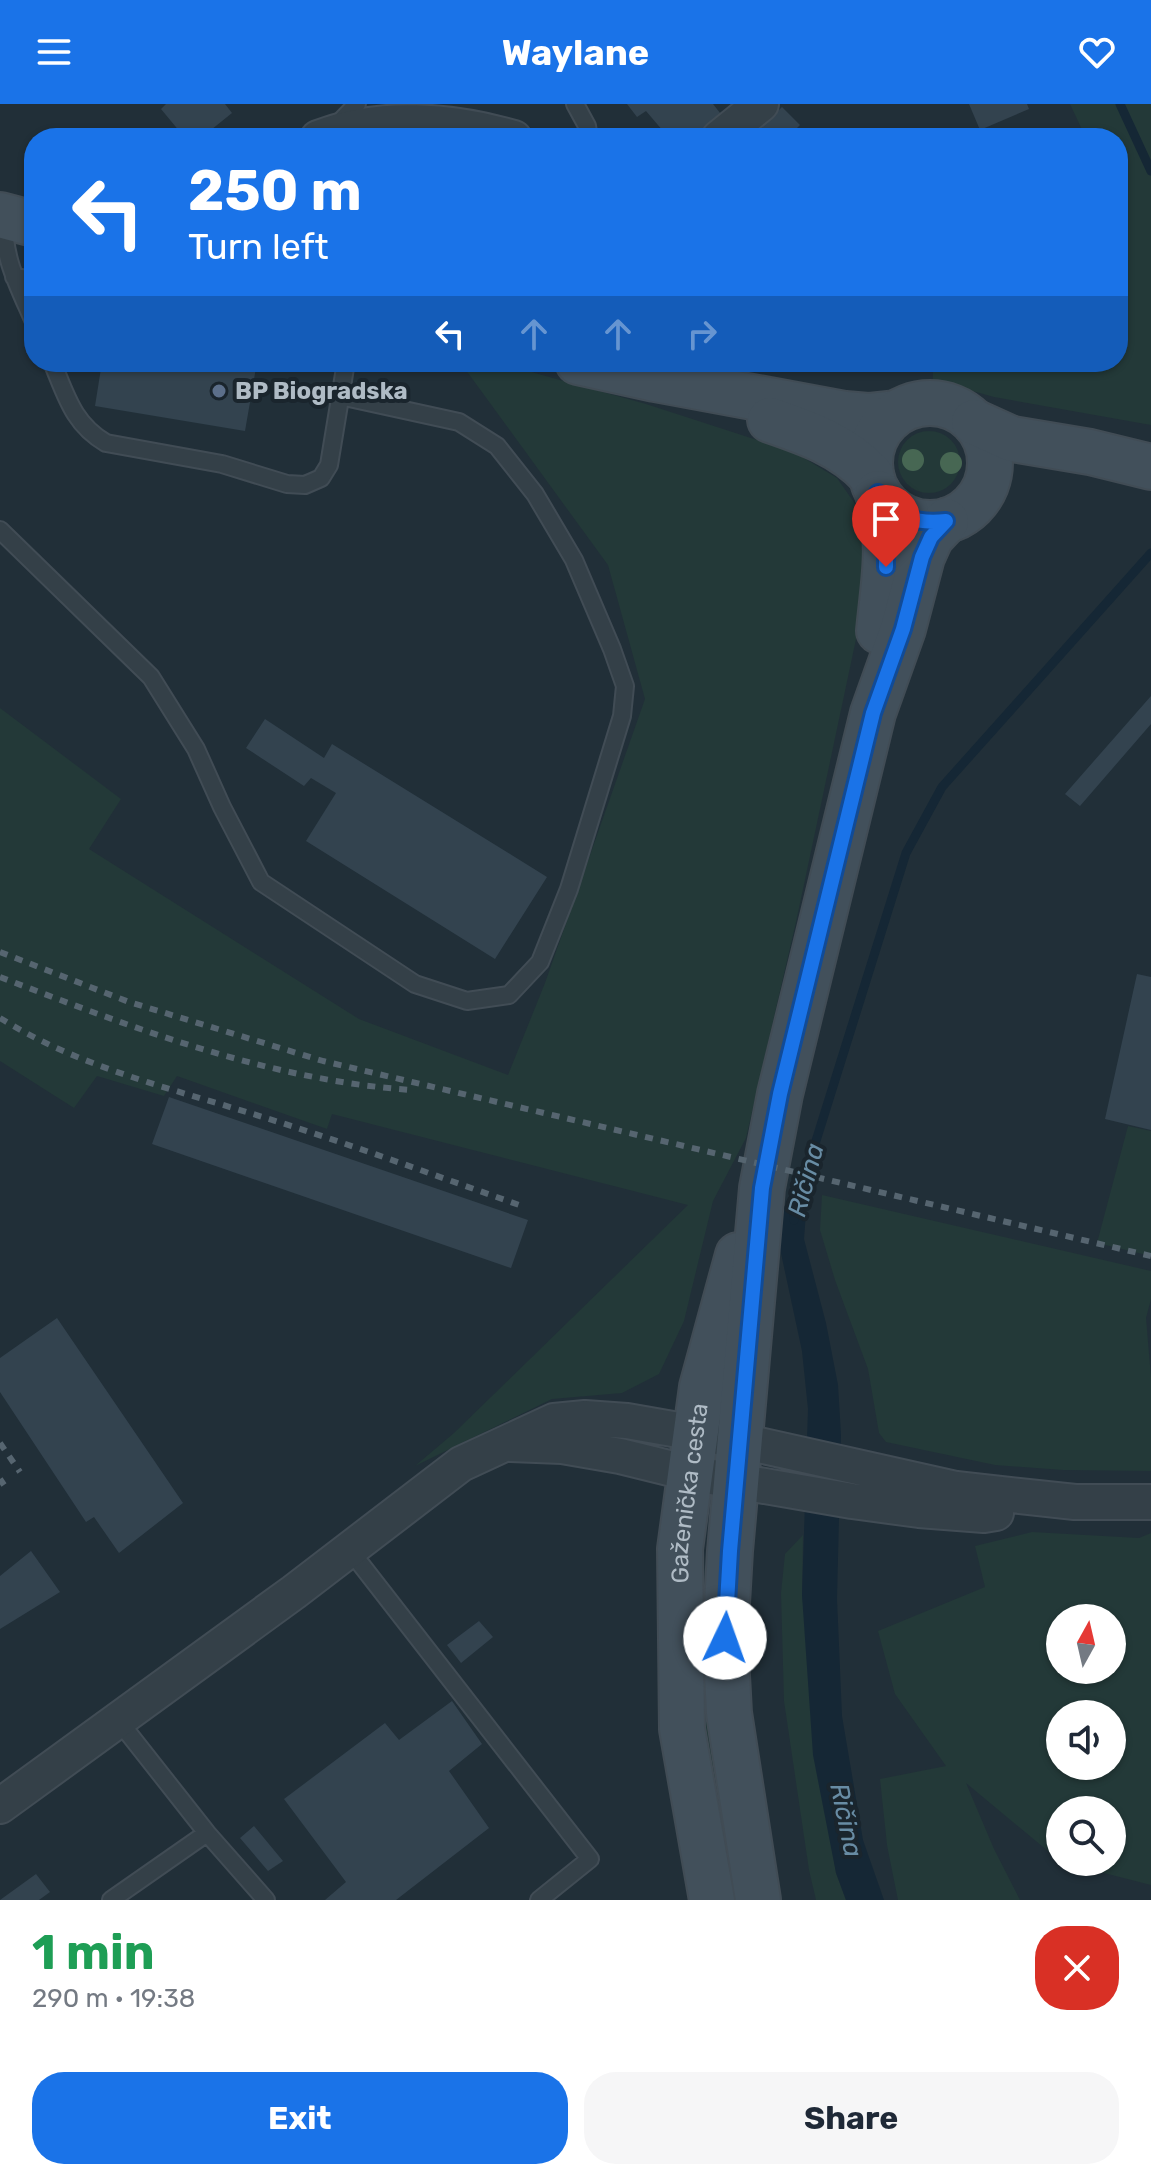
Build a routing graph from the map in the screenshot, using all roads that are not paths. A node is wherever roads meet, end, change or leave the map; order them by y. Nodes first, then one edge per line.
1 (357, 104) edge
2 (575, 104) edge
3 (761, 104) edge
4 (332, 128) edge
5 (356, 128) edge
6 (469, 128) edge
7 (587, 128) edge
8 (731, 128) edge
9 (13, 218) edge
10 (14, 277) junction
11 (24, 278) edge
12 (24, 300) edge
13 (56, 372) edge
14 (344, 372) edge
15 (623, 372) edge
16 (655, 379) junction
17 (340, 396) junction
18 (896, 413) junction
19 (974, 422) junction
20 (1151, 468) edge
21 (874, 484) junction
22 (984, 490) junction
23 (946, 521) junction
24 (0, 530) edge
25 (873, 713) junction
26 (762, 1188) junction
27 (692, 1453) junction
28 (738, 1461) junction
29 (1075, 1502) junction
30 (1151, 1502) edge
31 (349, 1549) junction
32 (118, 1720) junction
33 (0, 1806) edge
34 (207, 1833) junction
35 (111, 1900) edge
36 (266, 1900) edge
37 (539, 1900) edge
38 (712, 1900) edge
39 (758, 1900) edge

1 - 4 lane
2 - 7 lane
3 - 8 street
5 - 6 street
9 - 10 lane
10 - 11 lane
10 - 12 lane
13 - 17 lane
14 - 17 lane
15 - 16 main road
16 - 18 main road
16 - 21 main road
17 - 24 lane
18 - 19 main road
18 - 21 main road
19 - 20 main road
19 - 22 main road
20 - 22 main road
21 - 23 main road
21 - 25 main road, Gaženička cesta
22 - 23 main road
23 - 25 main road, Gaženička cesta
25 - 26 main road, Gaženička cesta
26 - 27 main road, Gaženička cesta
26 - 28 main road, Gaženička cesta
27 - 28 street
27 - 31 street
27 - 38 main road, Gaženička cesta
28 - 29 street, Gaženička cesta
28 - 29 street, Gaženička cesta
28 - 39 main road, Gaženička cesta
29 - 30 street, Gaženička cesta
31 - 32 street
31 - 37 lane
32 - 33 street
32 - 34 lane
34 - 35 lane
34 - 36 lane

